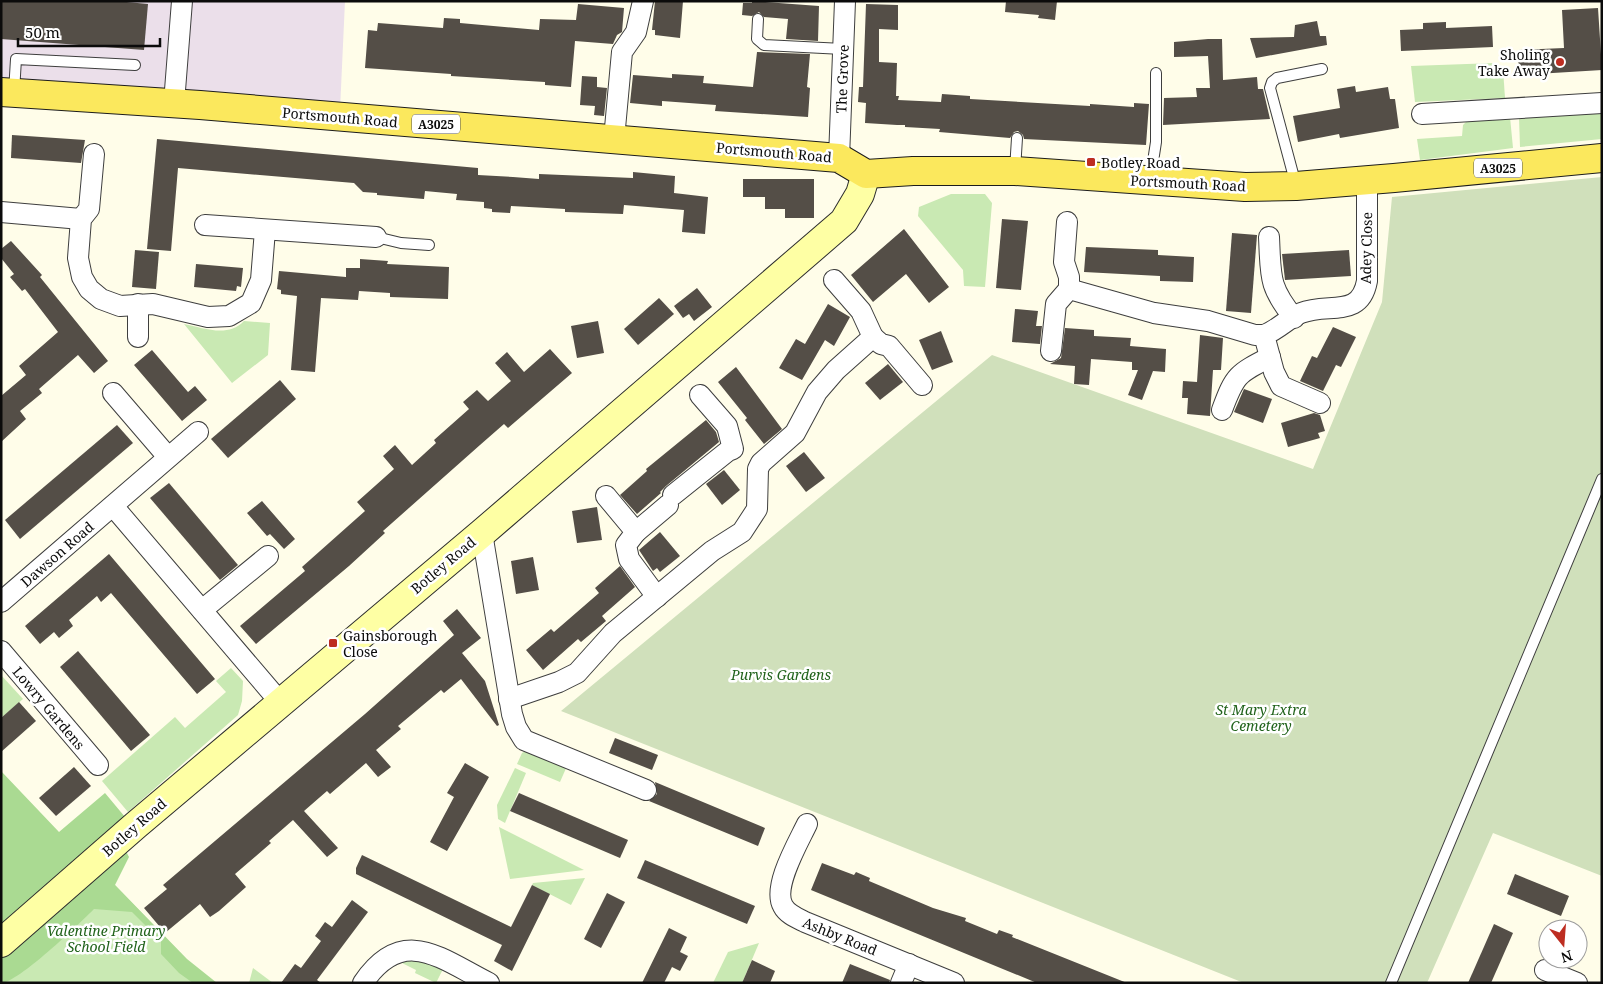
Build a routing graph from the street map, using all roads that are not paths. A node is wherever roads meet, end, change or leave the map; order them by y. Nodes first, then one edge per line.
1 (182, 1) edge
2 (642, 1) edge
3 (845, 1) edge
4 (758, 19) dead end
5 (843, 49) junction
6 (135, 66) dead end
7 (1322, 70) dead end
8 (1156, 73) dead end
9 (8, 92) edge
10 (174, 103) junction
11 (1602, 104) edge
12 (1422, 114) dead end
13 (1017, 138) dead end
14 (614, 139) junction
15 (94, 154) dead end
16 (838, 158) junction
17 (1602, 158) edge
18 (1015, 171) junction
19 (866, 174) junction
20 (1368, 180) junction
21 (1150, 182) junction
22 (1296, 186) junction
23 (1, 212) edge
24 (80, 219) junction
25 (1067, 222) dead end
26 (205, 225) dead end
27 (265, 230) junction
28 (1269, 237) dead end
29 (376, 238) joint
30 (429, 245) dead end
31 (834, 280) dead end
32 (1062, 297) junction
33 (138, 304) junction
34 (1294, 318) junction
35 (1264, 335) junction
36 (138, 337) dead end
37 (881, 342) junction
38 (1051, 351) dead end
39 (1272, 365) junction
40 (922, 384) dead end
41 (113, 393) dead end
42 (700, 395) dead end
43 (1320, 403) dead end
44 (1222, 410) dead end
45 (198, 432) dead end
46 (733, 449) junction
47 (168, 457) junction
48 (761, 463) junction
49 (1602, 479) edge
50 (606, 496) dead end
51 (113, 506) junction
52 (636, 532) junction
53 (482, 533) junction
54 (268, 556) dead end
55 (657, 597) junction
56 (1, 602) edge
57 (202, 610) junction
58 (1, 651) edge
59 (509, 698) junction
60 (280, 702) junction
61 (98, 765) dead end
62 (646, 790) dead end
63 (806, 824) dead end
64 (1, 943) edge
65 (909, 964) junction
66 (1546, 970) dead end
67 (363, 983) edge
68 (489, 983) edge
69 (901, 983) edge
70 (954, 983) edge
71 (1391, 983) edge
72 (1577, 983) edge

1 - 10 street
2 - 14 street
3 - 5 street, The Grove
4 - 5 lane
5 - 16 street, The Grove
6 - 9 lane
7 - 22 lane
8 - 21 lane
9 - 10 main road, Portsmouth Road / A3025
10 - 14 main road, Portsmouth Road / A3025
11 - 12 street
13 - 18 lane
14 - 16 main road, Portsmouth Road / A3025
15 - 24 street
16 - 19 main road, Portsmouth Road / A3025
17 - 20 main road, Portsmouth Road / A3025
18 - 19 main road, Portsmouth Road / A3025
18 - 21 main road, Portsmouth Road / A3025
19 - 53 main road, Botley Road
20 - 22 main road, Portsmouth Road / A3025
20 - 34 street, Adey Close
21 - 22 main road, Portsmouth Road / A3025
23 - 24 street
24 - 33 street
25 - 32 street
26 - 27 street
27 - 29 street
27 - 33 street
28 - 34 street
29 - 30 lane
31 - 37 street
32 - 35 street
32 - 38 street
33 - 36 street
34 - 35 street, Adey Close
35 - 39 street
37 - 40 street
37 - 48 street
39 - 43 street
39 - 44 street
41 - 47 street
42 - 46 street
45 - 47 street, Dawson Road
46 - 48 street
46 - 52 street
47 - 51 street, Dawson Road
48 - 55 street
49 - 71 lane
50 - 52 street
51 - 56 street, Dawson Road
51 - 57 street
52 - 55 street
53 - 59 street
53 - 60 main road, Botley Road
54 - 57 street
55 - 59 street
57 - 60 street
58 - 61 street, Lowry Gardens
59 - 62 street
60 - 64 main road, Botley Road
63 - 65 street, Ashby Road
65 - 69 street
65 - 70 street, Ashby Road
66 - 72 street
67 - 68 street

